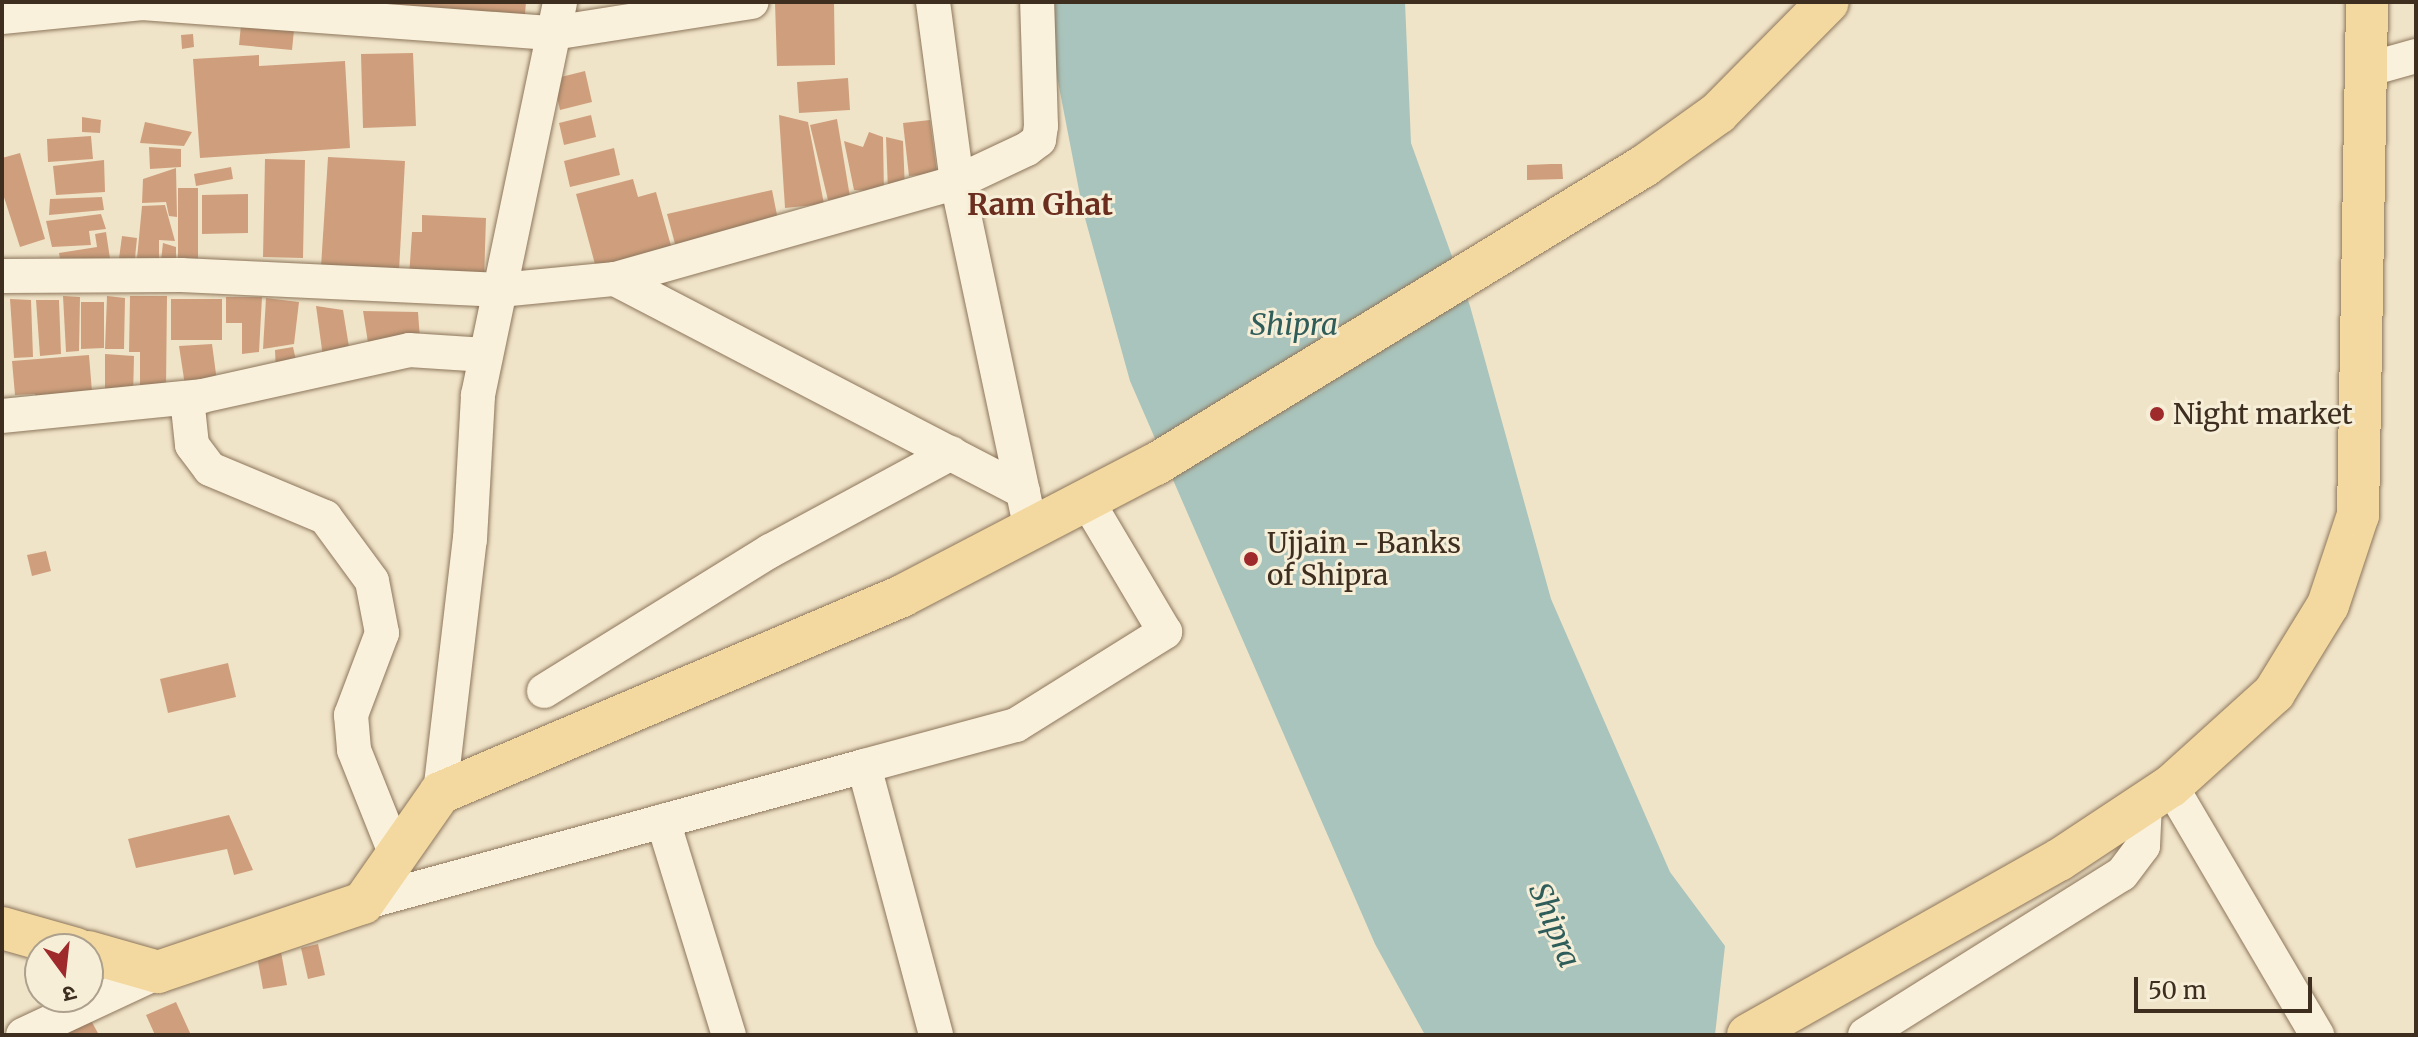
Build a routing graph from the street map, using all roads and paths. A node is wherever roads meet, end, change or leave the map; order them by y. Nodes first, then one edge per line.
1 (752, 2) edge
2 (933, 2) edge
3 (1037, 2) edge
4 (1828, 2) edge
5 (2367, 2) edge
6 (316, 11) edge
7 (2, 17) edge
8 (556, 18) edge
9 (2416, 56) edge
10 (2366, 70) junction
11 (957, 182) junction
12 (2, 276) edge
13 (615, 279) junction
14 (500, 290) junction
15 (486, 355) junction
16 (187, 398) junction
17 (2, 416) edge
18 (951, 453) junction
19 (1086, 499) junction
20 (1027, 511) junction
21 (544, 691) dead end
22 (864, 766) junction
23 (440, 793) junction
24 (2158, 795) junction
25 (663, 821) junction
26 (396, 855) junction
27 (363, 903) junction
28 (2, 928) edge
29 (24, 934) edge
30 (104, 957) edge
31 (158, 972) junction
32 (1872, 1031) edge
33 (23, 1035) edge
34 (729, 1035) edge
35 (936, 1035) edge
36 (1748, 1035) edge
37 (2317, 1035) edge

1 - 8 street
2 - 11 street
3 - 11 street
4 - 19 main road
5 - 10 main road
6 - 7 street
6 - 8 street
8 - 14 street
9 - 10 street
10 - 24 main road
11 - 13 street
11 - 20 street
12 - 14 street
13 - 14 street
13 - 18 street
14 - 15 street
15 - 16 street
15 - 23 street
16 - 17 street
16 - 26 street
18 - 20 street
18 - 21 street
19 - 20 main road
19 - 22 street
20 - 23 main road
22 - 25 street
22 - 35 street
23 - 26 main road
24 - 32 street
24 - 36 main road
24 - 37 street
25 - 27 street
25 - 34 street
26 - 27 main road
27 - 31 main road
28 - 29 main road
30 - 31 main road
31 - 33 street

